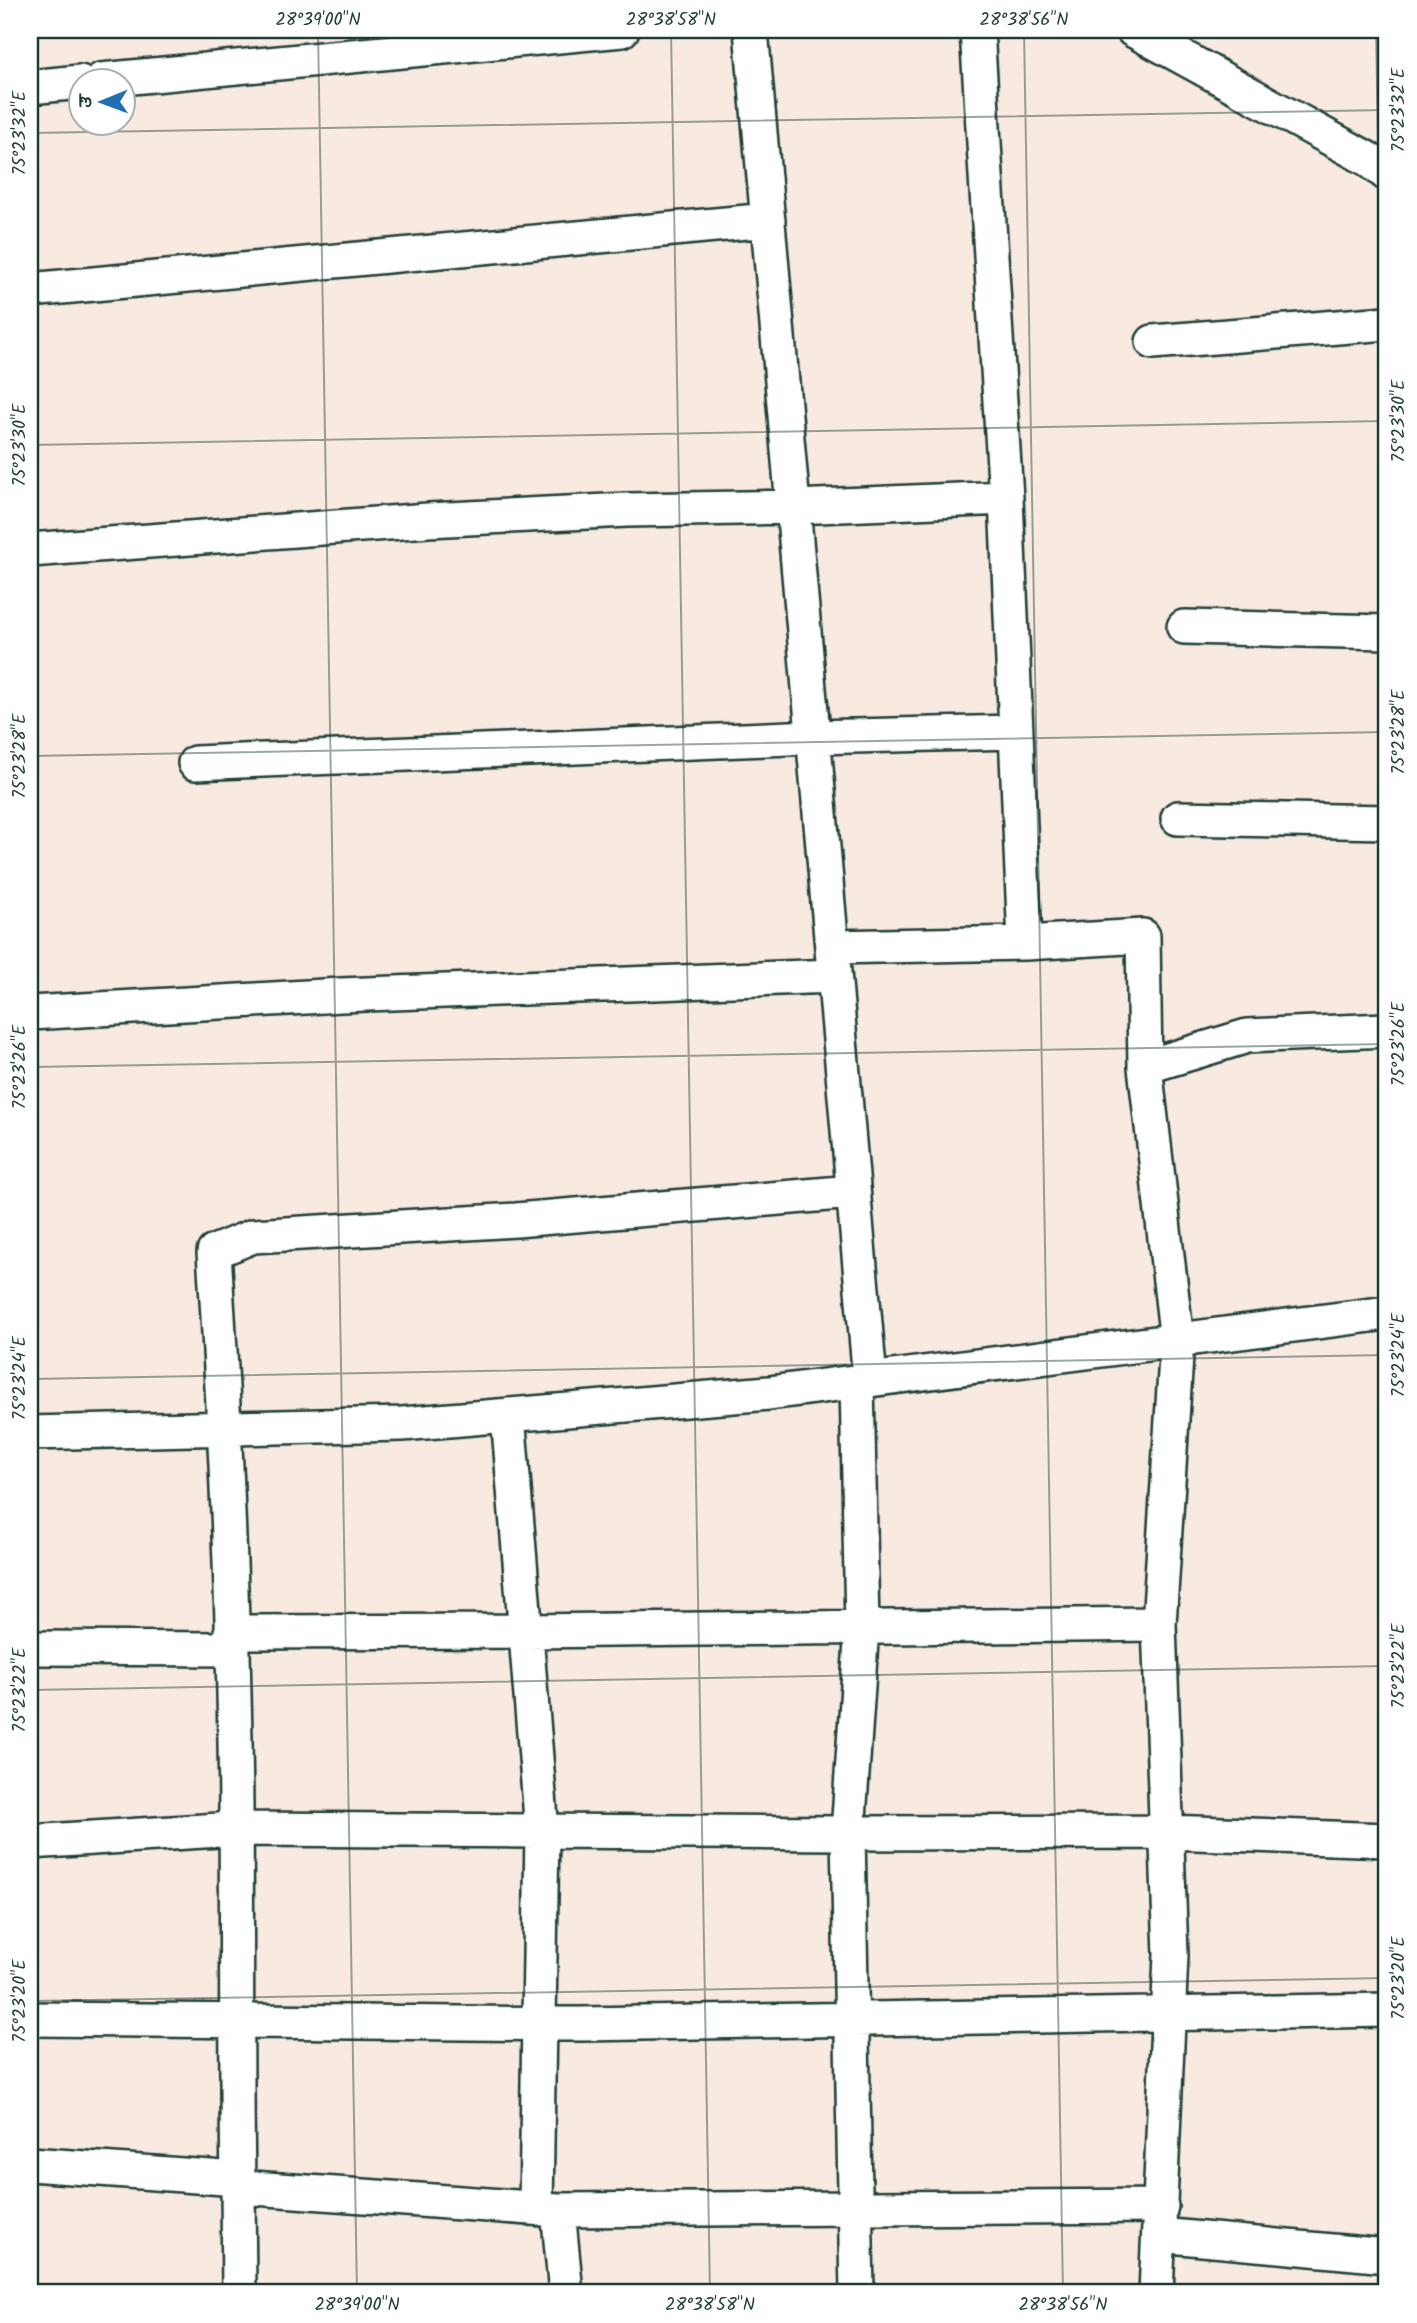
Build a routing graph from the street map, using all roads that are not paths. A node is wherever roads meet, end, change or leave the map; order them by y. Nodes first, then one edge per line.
1 (622, 30) edge
2 (751, 30) edge
3 (977, 30) edge
4 (1133, 30) edge
5 (136, 77) edge
6 (66, 83) edge
7 (30, 87) edge
8 (1387, 174) edge
9 (768, 220) junction
10 (30, 290) edge
11 (1387, 323) edge
12 (1153, 342) dead end
13 (1006, 498) junction
14 (794, 507) junction
15 (30, 550) edge
16 (1184, 627) dead end
17 (1387, 632) edge
18 (1015, 732) junction
19 (813, 737) junction
20 (195, 763) dead end
21 (1178, 818) dead end
22 (1387, 822) edge
23 (1025, 943) junction
24 (833, 961) junction
25 (30, 1013) edge
26 (1387, 1031) edge
27 (1145, 1067) junction
28 (853, 1192) junction
29 (1387, 1313) edge
30 (1177, 1341) junction
31 (863, 1381) junction
32 (508, 1415) junction
33 (226, 1428) junction
34 (30, 1433) edge
35 (1159, 1624) junction
36 (862, 1628) junction
37 (525, 1631) junction
38 (232, 1640) junction
39 (30, 1648) edge
40 (235, 1829) junction
41 (542, 1831) junction
42 (1167, 1832) junction
43 (848, 1833) junction
44 (1387, 1840) edge
45 (30, 1843) edge
46 (1387, 2010) edge
47 (1169, 2014) junction
48 (30, 2019) edge
49 (851, 2019) junction
50 (237, 2021) junction
51 (537, 2024) junction
52 (30, 2164) edge
53 (238, 2183) junction
54 (856, 2208) junction
55 (547, 2209) junction
56 (1160, 2220) junction
57 (1387, 2256) edge
58 (239, 2293) edge
59 (566, 2293) edge
60 (857, 2293) edge
61 (1156, 2293) edge

1 - 5 street
2 - 9 street
3 - 13 street
4 - 8 street
6 - 7 street
9 - 10 street
9 - 14 street
11 - 12 street
13 - 14 street
13 - 18 street
14 - 15 street
14 - 19 street
16 - 17 street
18 - 19 street
18 - 23 street
19 - 20 street
19 - 24 street
21 - 22 street
23 - 24 street
23 - 27 street
24 - 25 street
24 - 28 street
26 - 27 street
27 - 30 street
28 - 31 street
28 - 33 street
29 - 30 street
30 - 31 street
30 - 35 street
31 - 32 street
31 - 36 street
32 - 33 street
32 - 37 street
33 - 34 street
33 - 38 street
35 - 36 street
35 - 42 street
36 - 37 street
36 - 43 street
37 - 38 street
37 - 41 street
38 - 39 street
38 - 40 street
40 - 41 street
40 - 45 street
40 - 50 street
41 - 43 street
41 - 51 street
42 - 43 street
42 - 44 street
42 - 47 street
43 - 49 street
46 - 47 street
47 - 49 street
47 - 56 street
48 - 50 street
49 - 51 street
49 - 54 street
50 - 51 street
50 - 53 street
51 - 55 street
52 - 53 street
53 - 55 street
53 - 58 street
54 - 55 street
54 - 56 street
54 - 60 street
55 - 59 street
56 - 57 street
56 - 61 street

